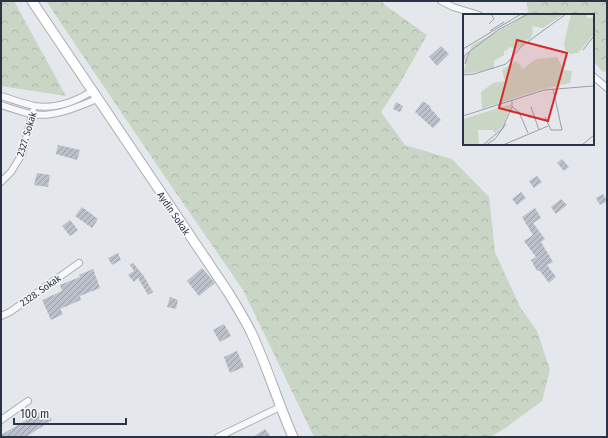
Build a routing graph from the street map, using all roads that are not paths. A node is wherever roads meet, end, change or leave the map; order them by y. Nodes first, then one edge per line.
1 (32, 1) edge
2 (441, 1) edge
3 (476, 14) edge
4 (594, 77) edge
5 (607, 88) edge
6 (92, 91) junction
7 (1, 96) edge
8 (97, 99) junction
9 (1, 104) edge
10 (35, 106) junction
11 (32, 114) junction
12 (1, 182) edge
13 (79, 263) dead end
14 (1, 316) edge
15 (28, 401) dead end
16 (280, 407) junction
17 (1, 420) edge
18 (218, 437) edge
19 (294, 437) edge

1 - 6 street, Aydin Sokak
2 - 3 street
4 - 5 street
6 - 8 street, Aydin Sokak
6 - 10 street
7 - 10 street
8 - 11 street
8 - 16 street, Aydin Sokak
9 - 11 street
10 - 11 street, 2327. Sokak
11 - 12 street, 2327. Sokak
13 - 14 street, 2328. Sokak
15 - 17 street
16 - 18 street
16 - 19 street, Aydin Sokak

